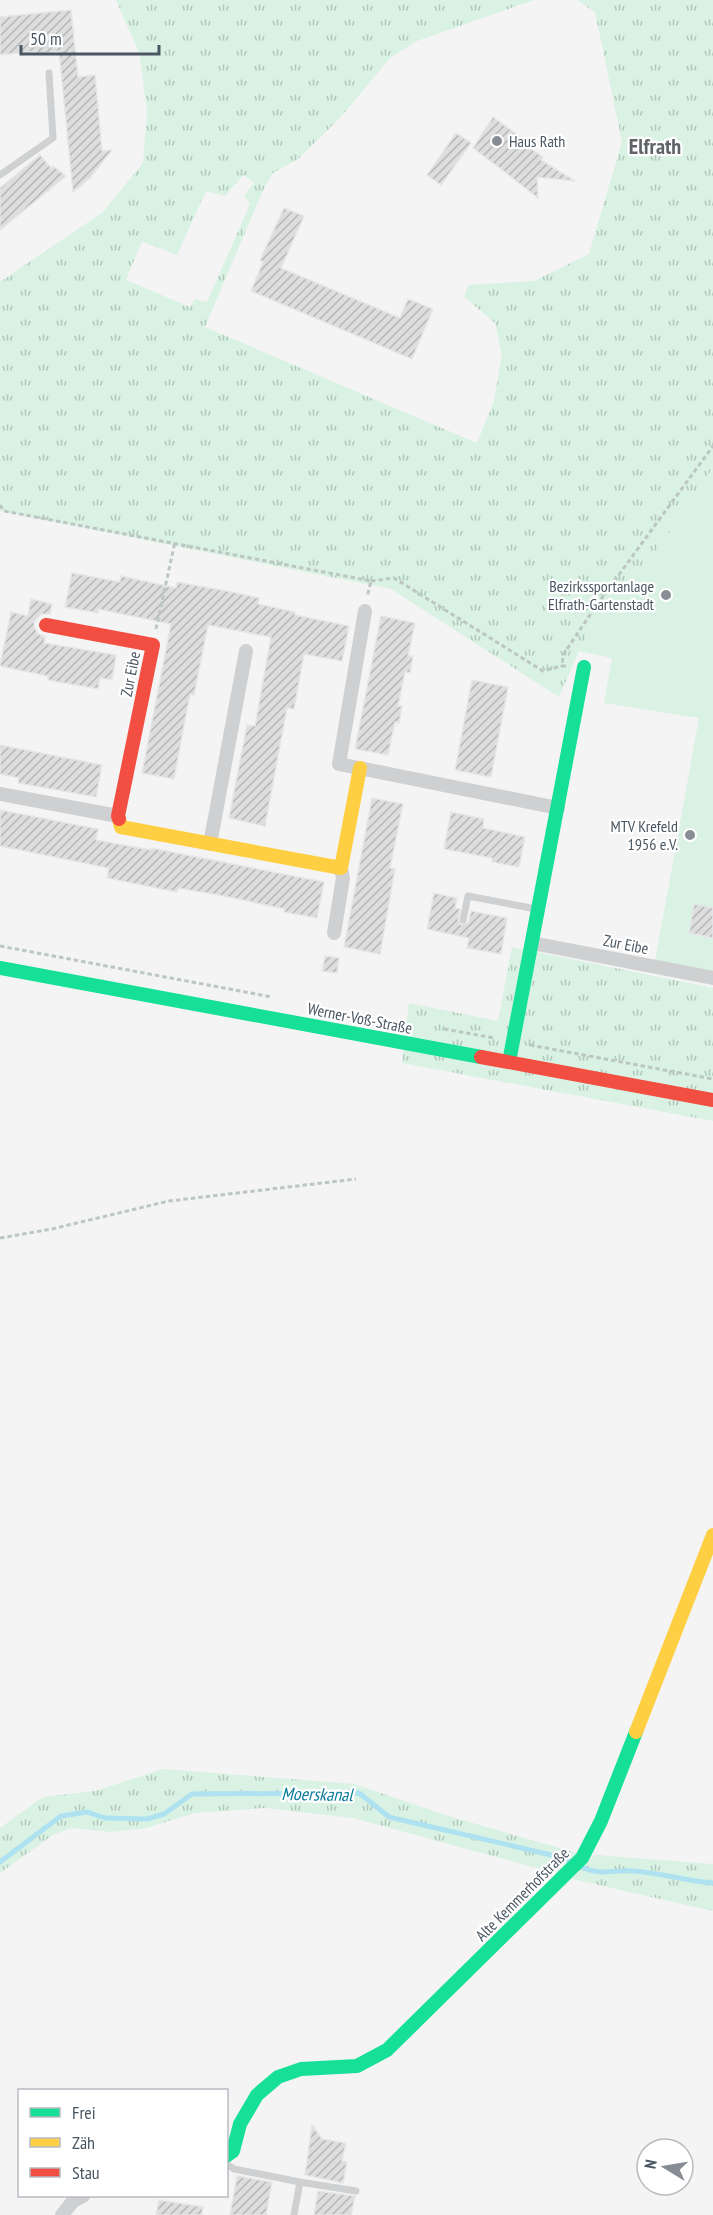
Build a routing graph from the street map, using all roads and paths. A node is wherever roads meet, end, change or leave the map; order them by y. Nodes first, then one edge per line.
1 (48, 73) dead end
2 (0, 175) edge
3 (713, 446) edge
4 (0, 505) edge
5 (175, 543) junction
6 (371, 581) junction
7 (365, 611) joint
8 (46, 625) dead end
9 (153, 645) junction
10 (246, 651) dead end
11 (562, 666) junction
12 (584, 668) joint
13 (360, 768) junction
14 (0, 794) edge
15 (558, 808) junction
16 (118, 816) junction
17 (210, 844) junction
18 (341, 868) junction
19 (538, 909) junction
20 (463, 920) dead end
21 (334, 933) dead end
22 (532, 943) junction
23 (0, 946) edge
24 (0, 968) edge
25 (713, 978) edge
26 (272, 997) dead end
27 (443, 1029) dead end
28 (513, 1041) junction
29 (509, 1062) junction
30 (713, 1079) edge
31 (713, 1100) edge
32 (356, 1179) dead end
33 (0, 1238) edge
34 (713, 1536) edge
35 (228, 2155) edge
36 (228, 2165) edge
37 (300, 2182) junction
38 (356, 2191) dead end
39 (81, 2197) edge
40 (62, 2215) edge
41 (294, 2215) edge

1 - 2 lane
3 - 11 path
4 - 5 path
5 - 6 path
5 - 9 path
6 - 7 path
6 - 11 path
7 - 13 street
8 - 9 street, Zur Eibe
9 - 16 street, Zur Eibe
10 - 17 street
11 - 12 path
12 - 15 street
13 - 15 street
13 - 18 street
14 - 16 street
15 - 19 street
16 - 17 street
17 - 18 street
18 - 21 street
19 - 20 lane
19 - 22 street
22 - 25 street, Zur Eibe
22 - 28 street
23 - 26 path
24 - 29 street, Werner-Voß-Straße
27 - 28 path
28 - 29 street
28 - 30 path
29 - 31 street, Werner-Voß-Straße
32 - 33 path
34 - 35 street, Alte Kemmerhofstraße
36 - 37 lane
37 - 38 lane
37 - 41 lane
39 - 40 street

